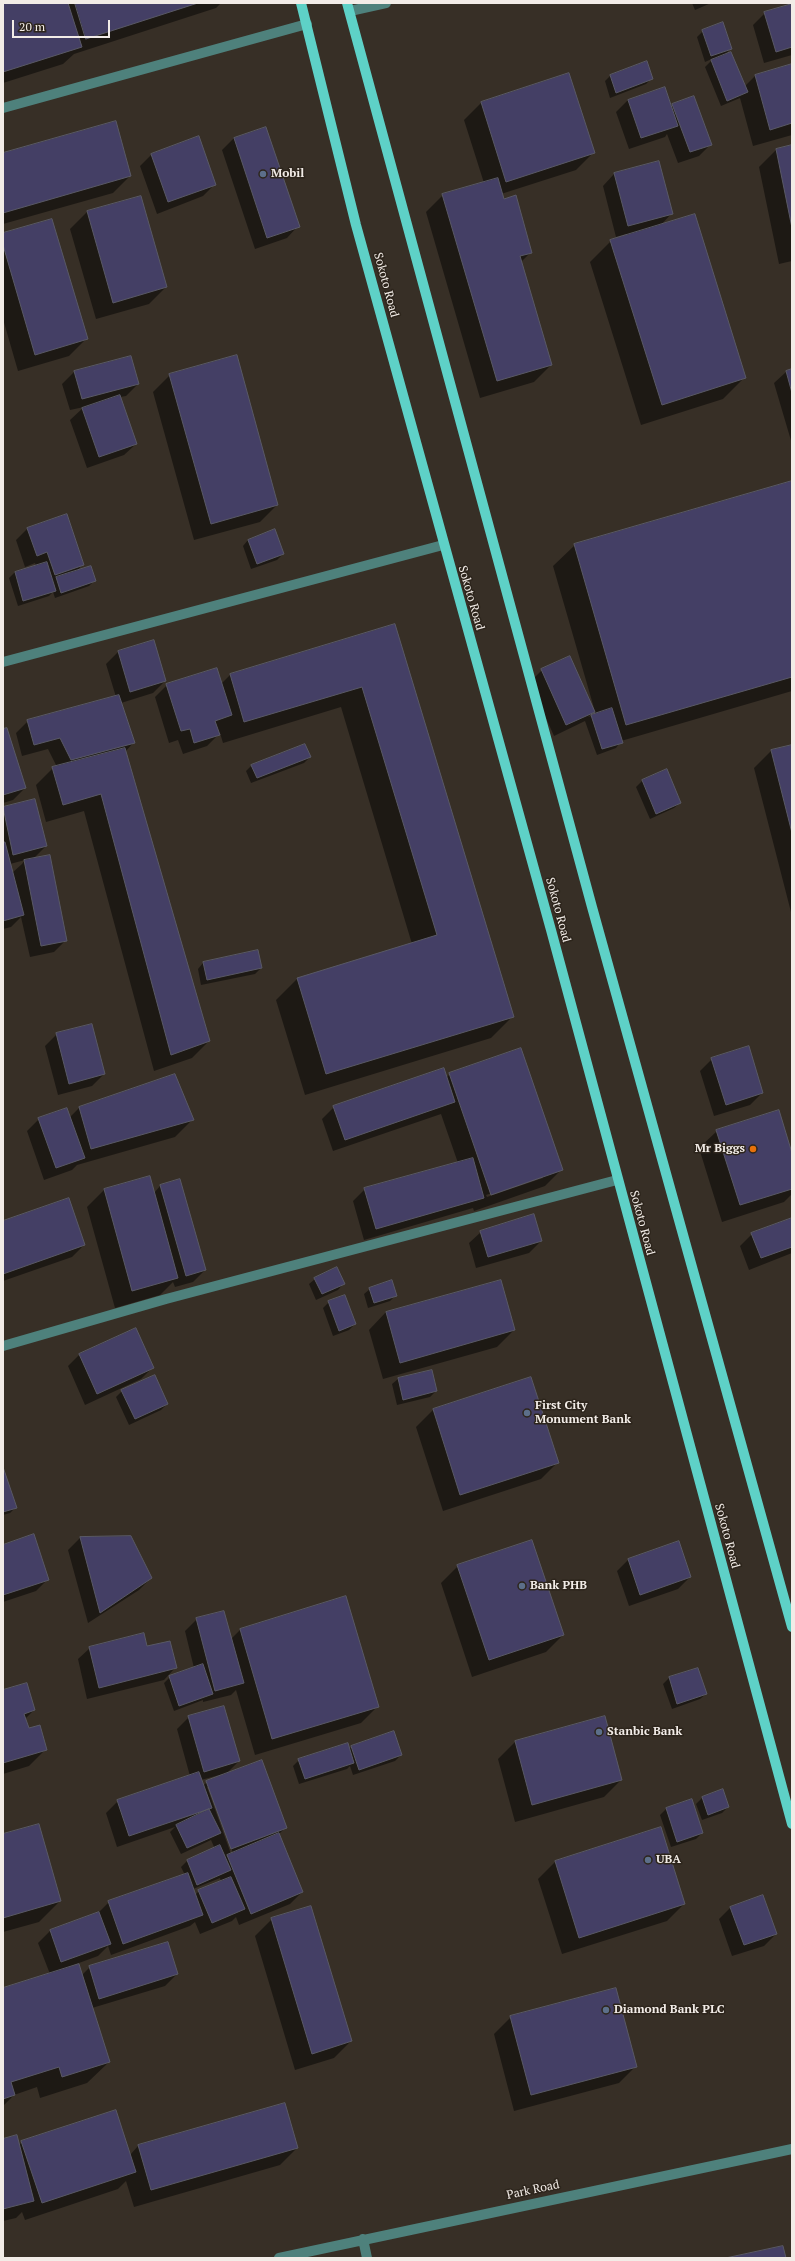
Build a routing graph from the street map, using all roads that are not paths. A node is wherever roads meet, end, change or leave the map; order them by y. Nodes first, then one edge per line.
1 (301, 3) edge
2 (386, 3) edge
3 (349, 7) edge
4 (307, 24) junction
5 (3, 108) edge
6 (443, 545) junction
7 (3, 662) edge
8 (617, 1180) junction
9 (3, 1346) edge
10 (792, 1627) edge
11 (792, 1824) edge
12 (792, 2149) edge
13 (363, 2239) junction
14 (279, 2258) edge
15 (367, 2258) edge

1 - 4 main road, Sokoto Road
2 - 3 street
3 - 10 main road
4 - 5 street
4 - 6 main road, Sokoto Road
6 - 7 street
6 - 8 main road, Sokoto Road
8 - 9 street
8 - 11 main road, Sokoto Road
12 - 13 street, Park Road
13 - 14 street, Park Road
13 - 15 street

